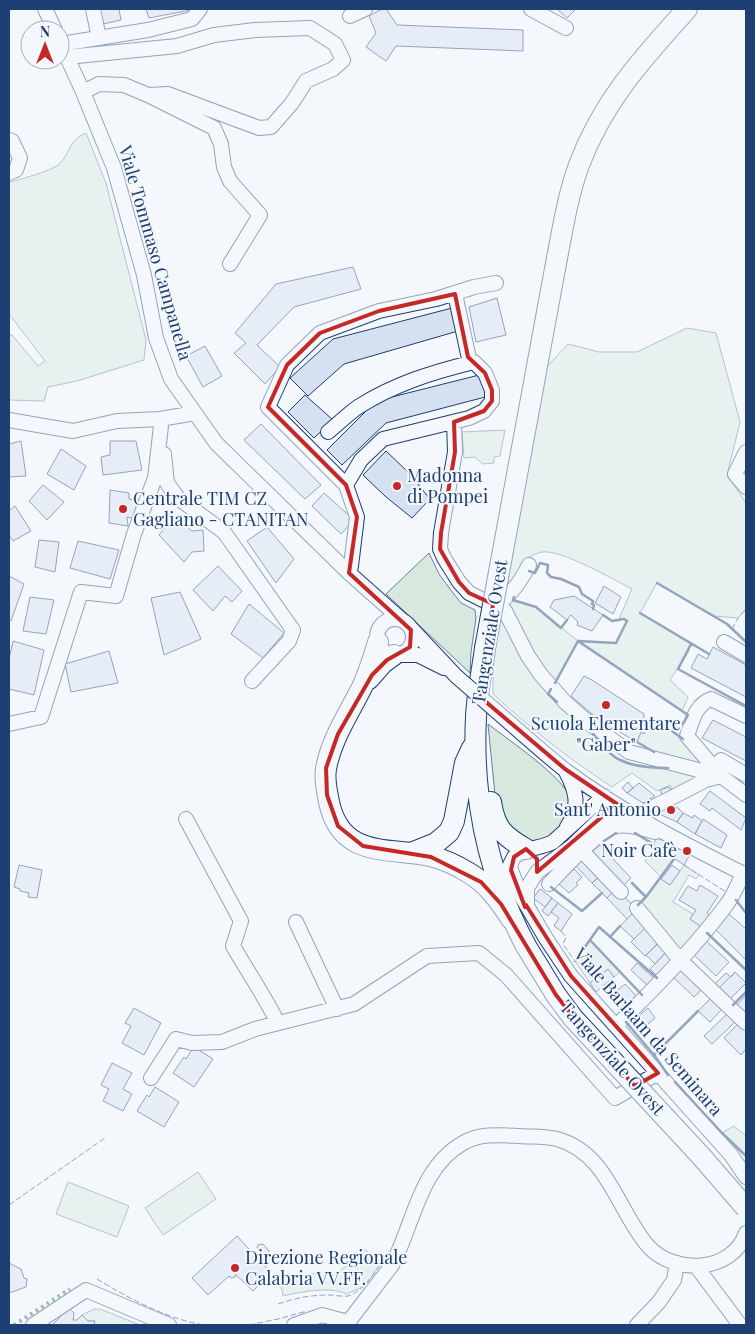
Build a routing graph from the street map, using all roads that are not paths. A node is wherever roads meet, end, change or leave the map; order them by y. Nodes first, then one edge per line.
1 (93, 9) edge
2 (200, 9) edge
3 (365, 9) edge
4 (531, 9) edge
5 (687, 9) edge
6 (350, 16) dead end
7 (566, 28) dead end
8 (99, 38) junction
9 (70, 42) edge
10 (70, 57) edge
11 (70, 64) edge
12 (83, 92) junction
13 (148, 95) junction
14 (9, 140) edge
15 (9, 173) edge
16 (230, 264) dead end
17 (496, 283) dead end
18 (455, 294) junction
19 (470, 363) junction
20 (195, 413) junction
21 (9, 420) edge
22 (160, 422) junction
23 (454, 422) junction
24 (328, 432) dead end
25 (746, 452) edge
26 (346, 485) junction
27 (746, 487) edge
28 (529, 565) dead end
29 (348, 573) junction
30 (365, 587) junction
31 (497, 605) junction
32 (405, 623) junction
33 (378, 636) junction
34 (724, 642) dead end
35 (397, 655) junction
36 (746, 655) edge
37 (456, 676) junction
38 (252, 681) dead end
39 (364, 684) junction
40 (746, 716) edge
41 (9, 724) edge
42 (476, 738) junction
43 (720, 760) dead end
44 (565, 769) junction
45 (746, 775) edge
46 (721, 776) junction
47 (746, 795) edge
48 (604, 796) junction
49 (617, 804) junction
50 (636, 816) junction
51 (186, 819) dead end
52 (598, 822) junction
53 (561, 836) junction
54 (678, 838) junction
55 (526, 849) junction
56 (582, 852) junction
57 (409, 854) junction
58 (537, 872) junction
59 (745, 874) edge
60 (549, 884) dead end
61 (621, 892) dead end
62 (528, 907) junction
63 (638, 908) dead end
64 (512, 920) junction
65 (296, 922) dead end
66 (680, 960) junction
67 (338, 1008) junction
68 (622, 1020) dead end
69 (278, 1023) junction
70 (746, 1023) edge
71 (658, 1072) junction
72 (151, 1078) dead end
73 (746, 1177) edge
74 (746, 1208) edge
75 (746, 1233) edge
76 (677, 1263) junction
77 (696, 1266) junction
78 (347, 1324) edge
79 (34, 1325) edge
80 (169, 1325) edge
81 (294, 1325) edge
82 (637, 1325) edge
83 (740, 1325) edge

1 - 8 street
2 - 8 street
3 - 6 street
4 - 7 street
5 - 42 highway, Tangenziale Ovest, bridge
8 - 9 street
10 - 13 street
11 - 12 street, Viale Tommaso Campanella
12 - 13 street
12 - 20 street, Viale Tommaso Campanella
13 - 16 street
14 - 15 street
17 - 18 street
18 - 19 street
18 - 26 street
19 - 23 street
19 - 24 street
20 - 22 street
20 - 29 street, Viale Tommaso Campanella
21 - 22 street
22 - 38 street
22 - 41 street
23 - 26 street
23 - 31 street
25 - 27 street
26 - 29 street
28 - 31 street
29 - 30 street, Viale Tommaso Campanella
30 - 32 street, Viale Tommaso Campanella
30 - 33 street, Viale Tommaso Campanella
31 - 46 street
32 - 33 street
32 - 35 street
32 - 37 street, Viale Tommaso Campanella
33 - 35 street
33 - 39 highway
34 - 36 street
35 - 37 street, Viale Tommaso Campanella
35 - 39 highway
37 - 44 street, Viale Tommaso Campanella, bridge
39 - 57 highway
40 - 46 street
42 - 55 highway
42 - 57 highway
42 - 64 highway, Tangenziale Ovest
43 - 45 street
44 - 48 street, Viale Tommaso Campanella
44 - 53 street
46 - 47 street
46 - 50 street
48 - 49 street, Viale Tommaso Campanella
48 - 53 street
49 - 50 street, Viale Tommaso Campanella
49 - 52 street
50 - 52 street
50 - 54 street, Viale Tommaso Campanella
51 - 69 street
52 - 58 street
53 - 55 street
54 - 56 street
54 - 59 street, Viale Tommaso Campanella
55 - 58 street
55 - 62 street, Viale Barlaam da Seminara
56 - 60 street
56 - 61 street
57 - 64 highway
58 - 62 street
59 - 66 street
62 - 71 street, Viale Barlaam da Seminara
63 - 66 street
64 - 74 highway, Tangenziale Ovest, bridge
65 - 67 street
66 - 68 street
66 - 70 street
67 - 69 street
67 - 71 street
69 - 72 street
71 - 73 street, Viale Barlaam da Seminara
75 - 77 street
76 - 77 street
76 - 78 street
76 - 82 street
77 - 83 street
78 - 81 street
79 - 80 street

